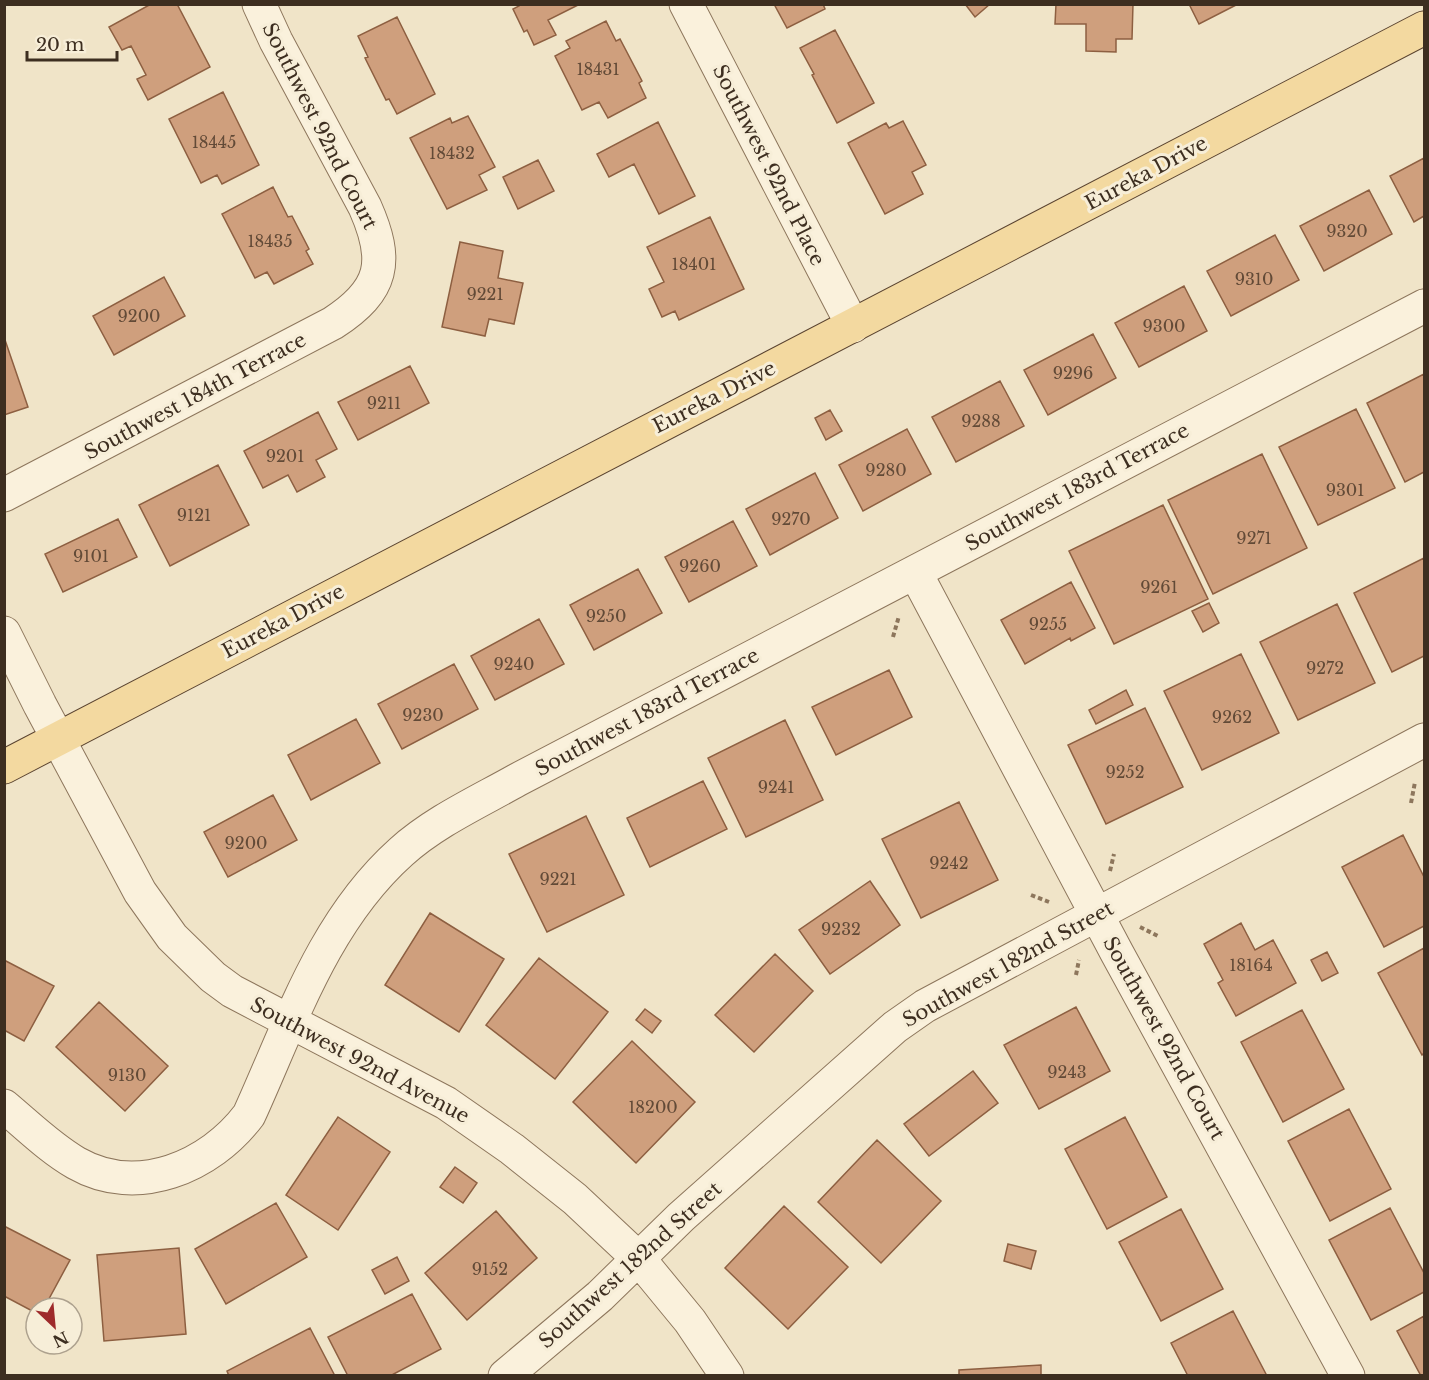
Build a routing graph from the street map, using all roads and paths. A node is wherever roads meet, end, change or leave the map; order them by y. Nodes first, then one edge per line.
1 (259, 4) edge
2 (686, 4) edge
3 (1425, 27) edge
4 (375, 283) joint
5 (1425, 306) edge
6 (853, 326) junction
7 (4, 495) edge
8 (915, 572) junction
9 (899, 615) dead end
10 (4, 633) edge
11 (893, 637) dead end
12 (58, 739) junction
13 (1424, 740) edge
14 (4, 767) edge
15 (1415, 781) dead end
16 (1411, 803) dead end
17 (1114, 854) dead end
18 (1109, 874) dead end
19 (1031, 895) dead end
20 (1053, 904) dead end
21 (1096, 914) junction
22 (1135, 925) dead end
23 (1158, 936) dead end
24 (1080, 956) dead end
25 (1076, 975) dead end
26 (290, 1021) junction
27 (4, 1106) edge
28 (639, 1258) junction
29 (505, 1376) edge
30 (727, 1376) edge
31 (1348, 1376) edge

1 - 4 street, Southwest 92nd Court
2 - 6 street, Southwest 92nd Place
3 - 6 main road, Eureka Drive
4 - 7 street, Southwest 184th Terrace
5 - 8 street, Southwest 183rd Terrace
6 - 12 main road, Eureka Drive
8 - 21 street, Southwest 92nd Court
8 - 26 street, Southwest 183rd Terrace
9 - 11 path
10 - 12 street, Southwest 92nd Avenue
12 - 14 main road, Eureka Drive
12 - 26 street, Southwest 92nd Avenue
13 - 21 street, Southwest 182nd Street
15 - 16 path
17 - 18 path
19 - 20 path
21 - 28 street, Southwest 182nd Street
21 - 31 street, Southwest 92nd Court
22 - 23 path
24 - 25 path
26 - 27 street, Southwest 183rd Terrace
26 - 28 street, Southwest 92nd Avenue
28 - 29 street, Southwest 182nd Street
28 - 30 street, Southwest 92nd Avenue

